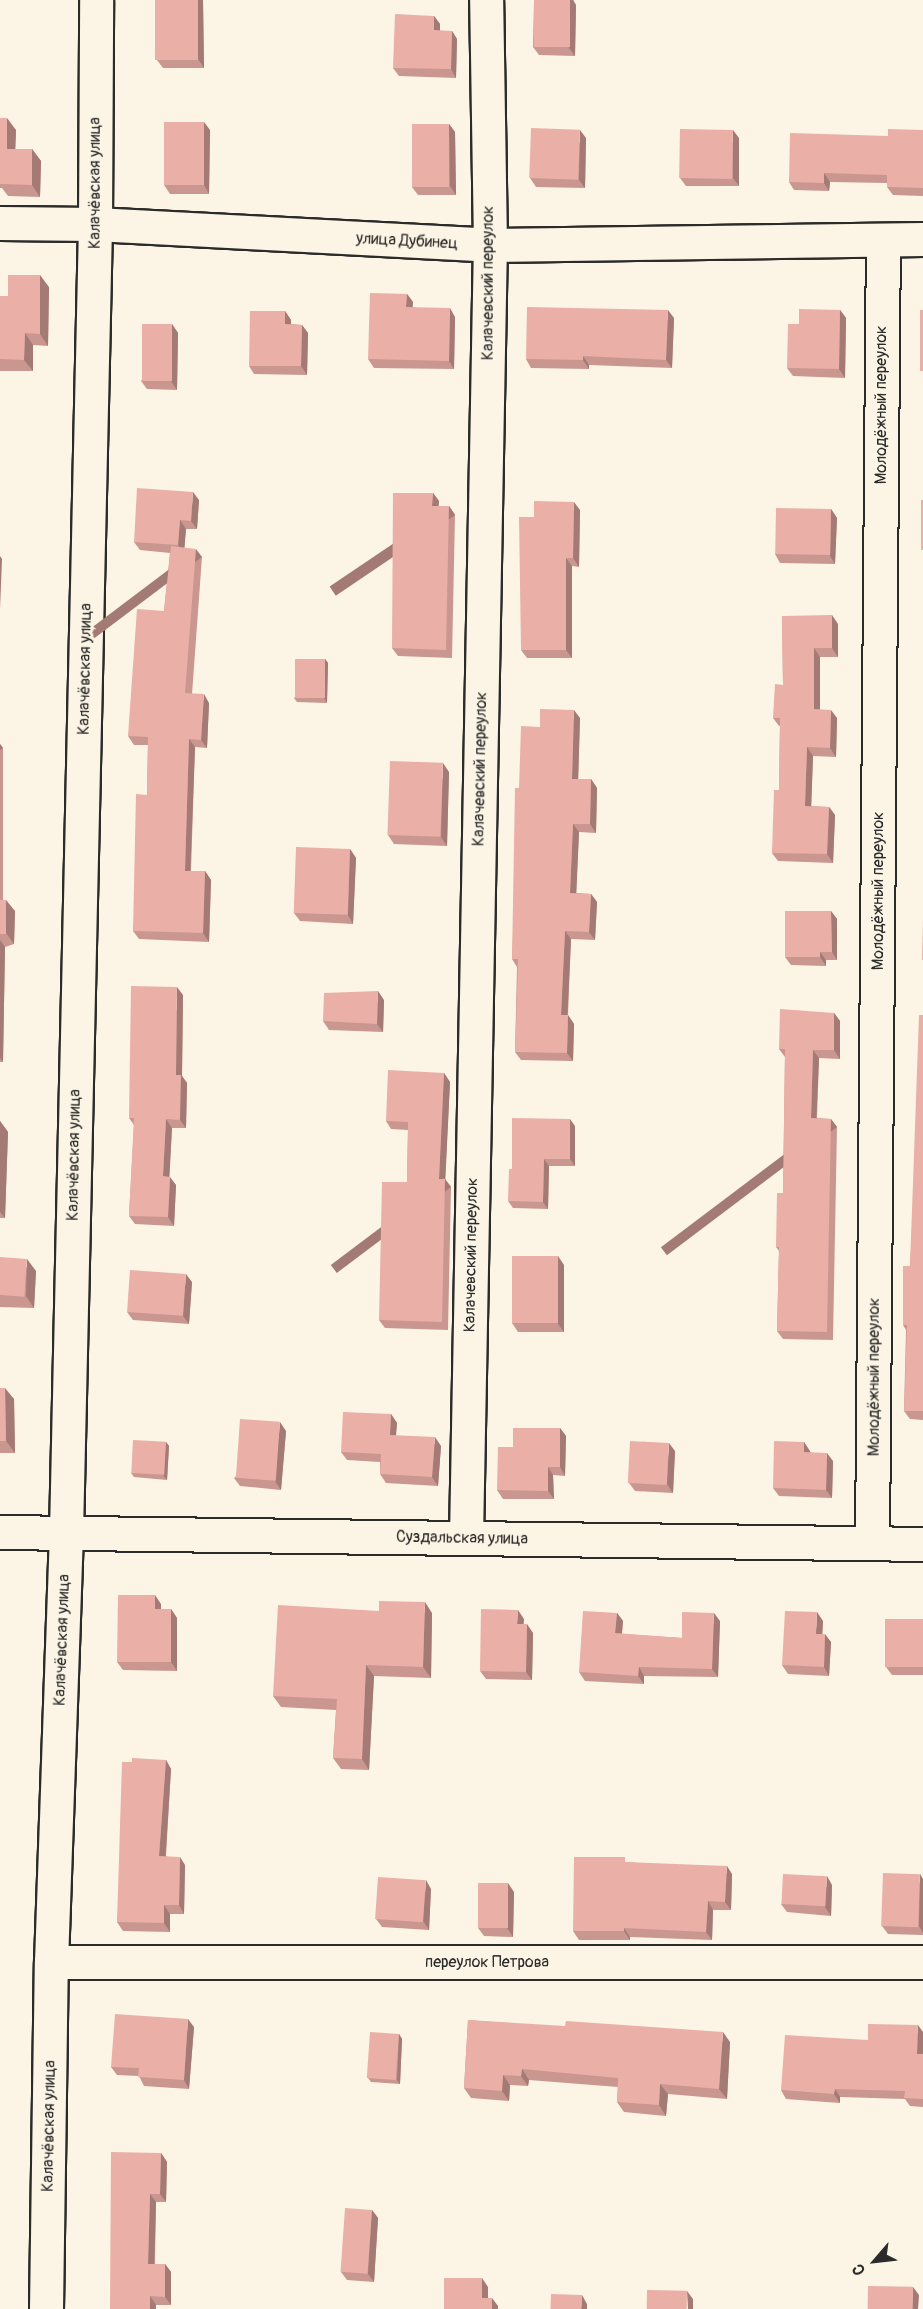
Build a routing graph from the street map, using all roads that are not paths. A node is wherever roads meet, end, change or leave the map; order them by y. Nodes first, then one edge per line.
1 (96, 0) edge
2 (486, 0) edge
3 (0, 223) edge
4 (95, 224) junction
5 (923, 239) edge
6 (883, 240) junction
7 (490, 245) junction
8 (0, 1532) edge
9 (66, 1533) junction
10 (466, 1538) junction
11 (872, 1543) junction
12 (923, 1544) edge
13 (51, 1962) junction
14 (923, 1962) edge
15 (46, 2309) edge

1 - 4 street, Калачёвская улица
2 - 7 street, Калачевский переулок
3 - 4 street, улица Дубинец
4 - 7 street, улица Дубинец
4 - 9 street, Калачёвская улица
5 - 6 street, улица Дубинец
6 - 7 street, улица Дубинец
6 - 11 street, Молодёжный переулок
7 - 10 street, Калачевский переулок
8 - 9 street, Суздальская улица
9 - 10 street, Суздальская улица
9 - 13 street, Калачёвская улица
10 - 11 street, Суздальская улица
11 - 12 street, Суздальская улица
13 - 14 street, переулок Петрова
13 - 15 street, Калачёвская улица

